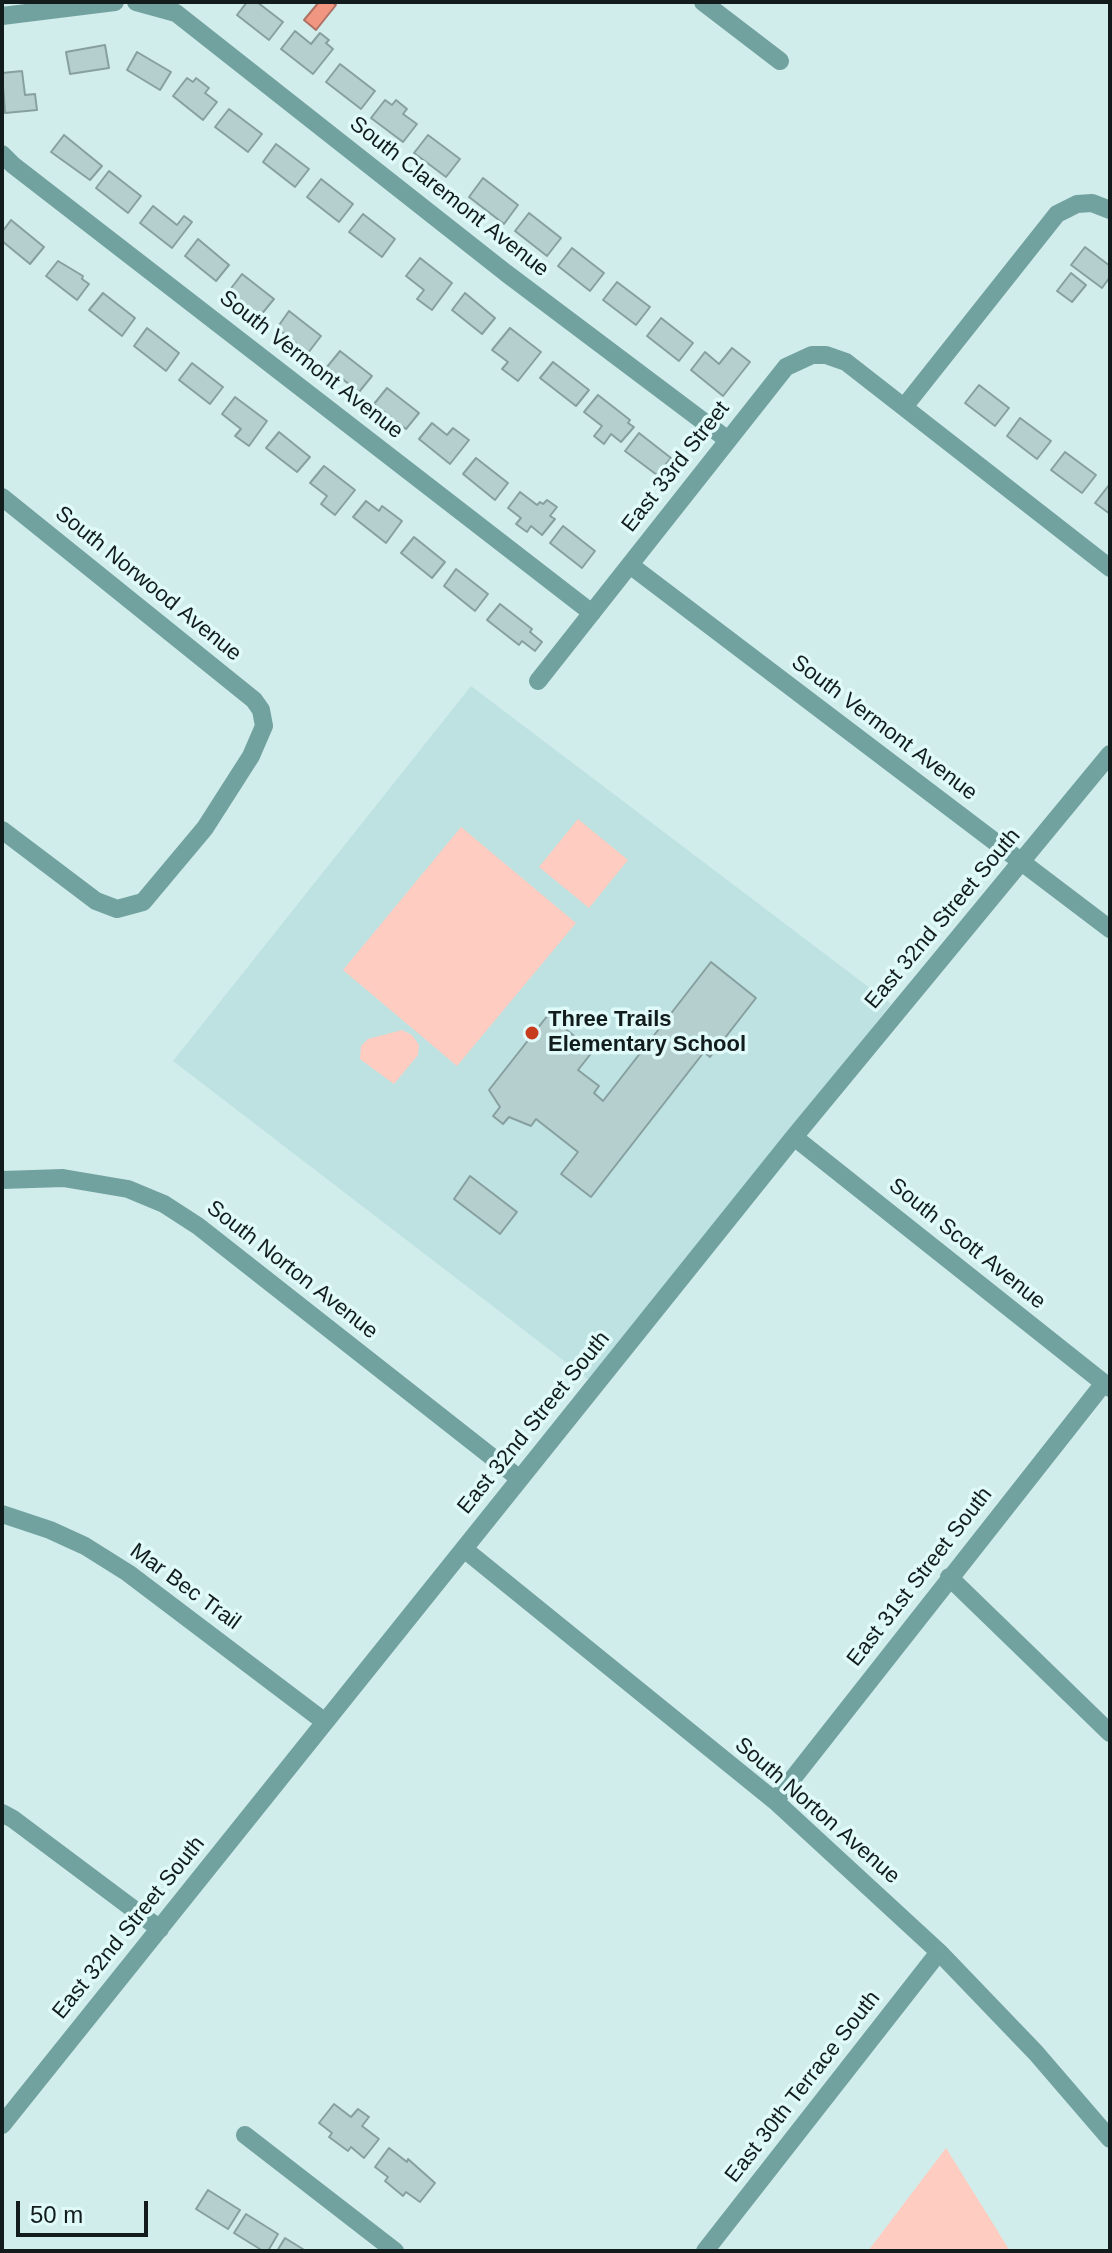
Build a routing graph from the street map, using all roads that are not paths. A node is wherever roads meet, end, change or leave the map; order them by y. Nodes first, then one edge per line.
1 (115, 2) edge
2 (136, 2) edge
3 (703, 2) edge
4 (2, 16) edge
5 (780, 61) dead end
6 (2, 154) edge
7 (1110, 210) edge
8 (904, 407) junction
9 (728, 440) junction
10 (2, 497) edge
11 (630, 565) junction
12 (1110, 568) edge
13 (592, 613) junction
14 (538, 681) dead end
15 (1110, 754) edge
16 (2, 830) edge
17 (1022, 862) junction
18 (1110, 929) edge
19 (794, 1137) junction
20 (2, 1180) edge
21 (1107, 1386) edge
22 (520, 1479) junction
23 (2, 1514) edge
24 (464, 1549) junction
25 (949, 1577) junction
26 (325, 1722) junction
27 (1110, 1733) edge
28 (775, 1801) junction
29 (2, 1813) edge
30 (160, 1929) junction
31 (939, 1952) junction
32 (2, 2125) edge
33 (245, 2135) dead end
34 (1110, 2139) edge
35 (395, 2251) edge
36 (705, 2251) edge

1 - 4 street
2 - 9 street, South Claremont Avenue
3 - 5 street
6 - 13 street, South Vermont Avenue
7 - 8 street
8 - 9 street, East 33rd Street
8 - 12 street
9 - 11 street, East 33rd Street
10 - 16 street, South Norwood Avenue
11 - 13 street, East 33rd Street
11 - 17 street, South Vermont Avenue
13 - 14 street, East 33rd Street
15 - 17 street, East 32nd Street South
17 - 18 street, South Vermont Avenue
17 - 19 street, East 32nd Street South
19 - 21 street, South Scott Avenue
19 - 22 street, East 32nd Street South
20 - 22 street, South Norton Avenue
21 - 25 street, East 31st Street South
22 - 24 street, East 32nd Street South
23 - 26 street, Mar Bec Trail
24 - 26 street, East 32nd Street South
24 - 28 street, South Norton Avenue
25 - 27 street
25 - 28 street, East 31st Street South
26 - 30 street, East 32nd Street South
28 - 31 street, South Norton Avenue
29 - 30 street
30 - 32 street, East 32nd Street South
31 - 34 street, South Norton Avenue
31 - 36 street, East 30th Terrace South
33 - 35 street

